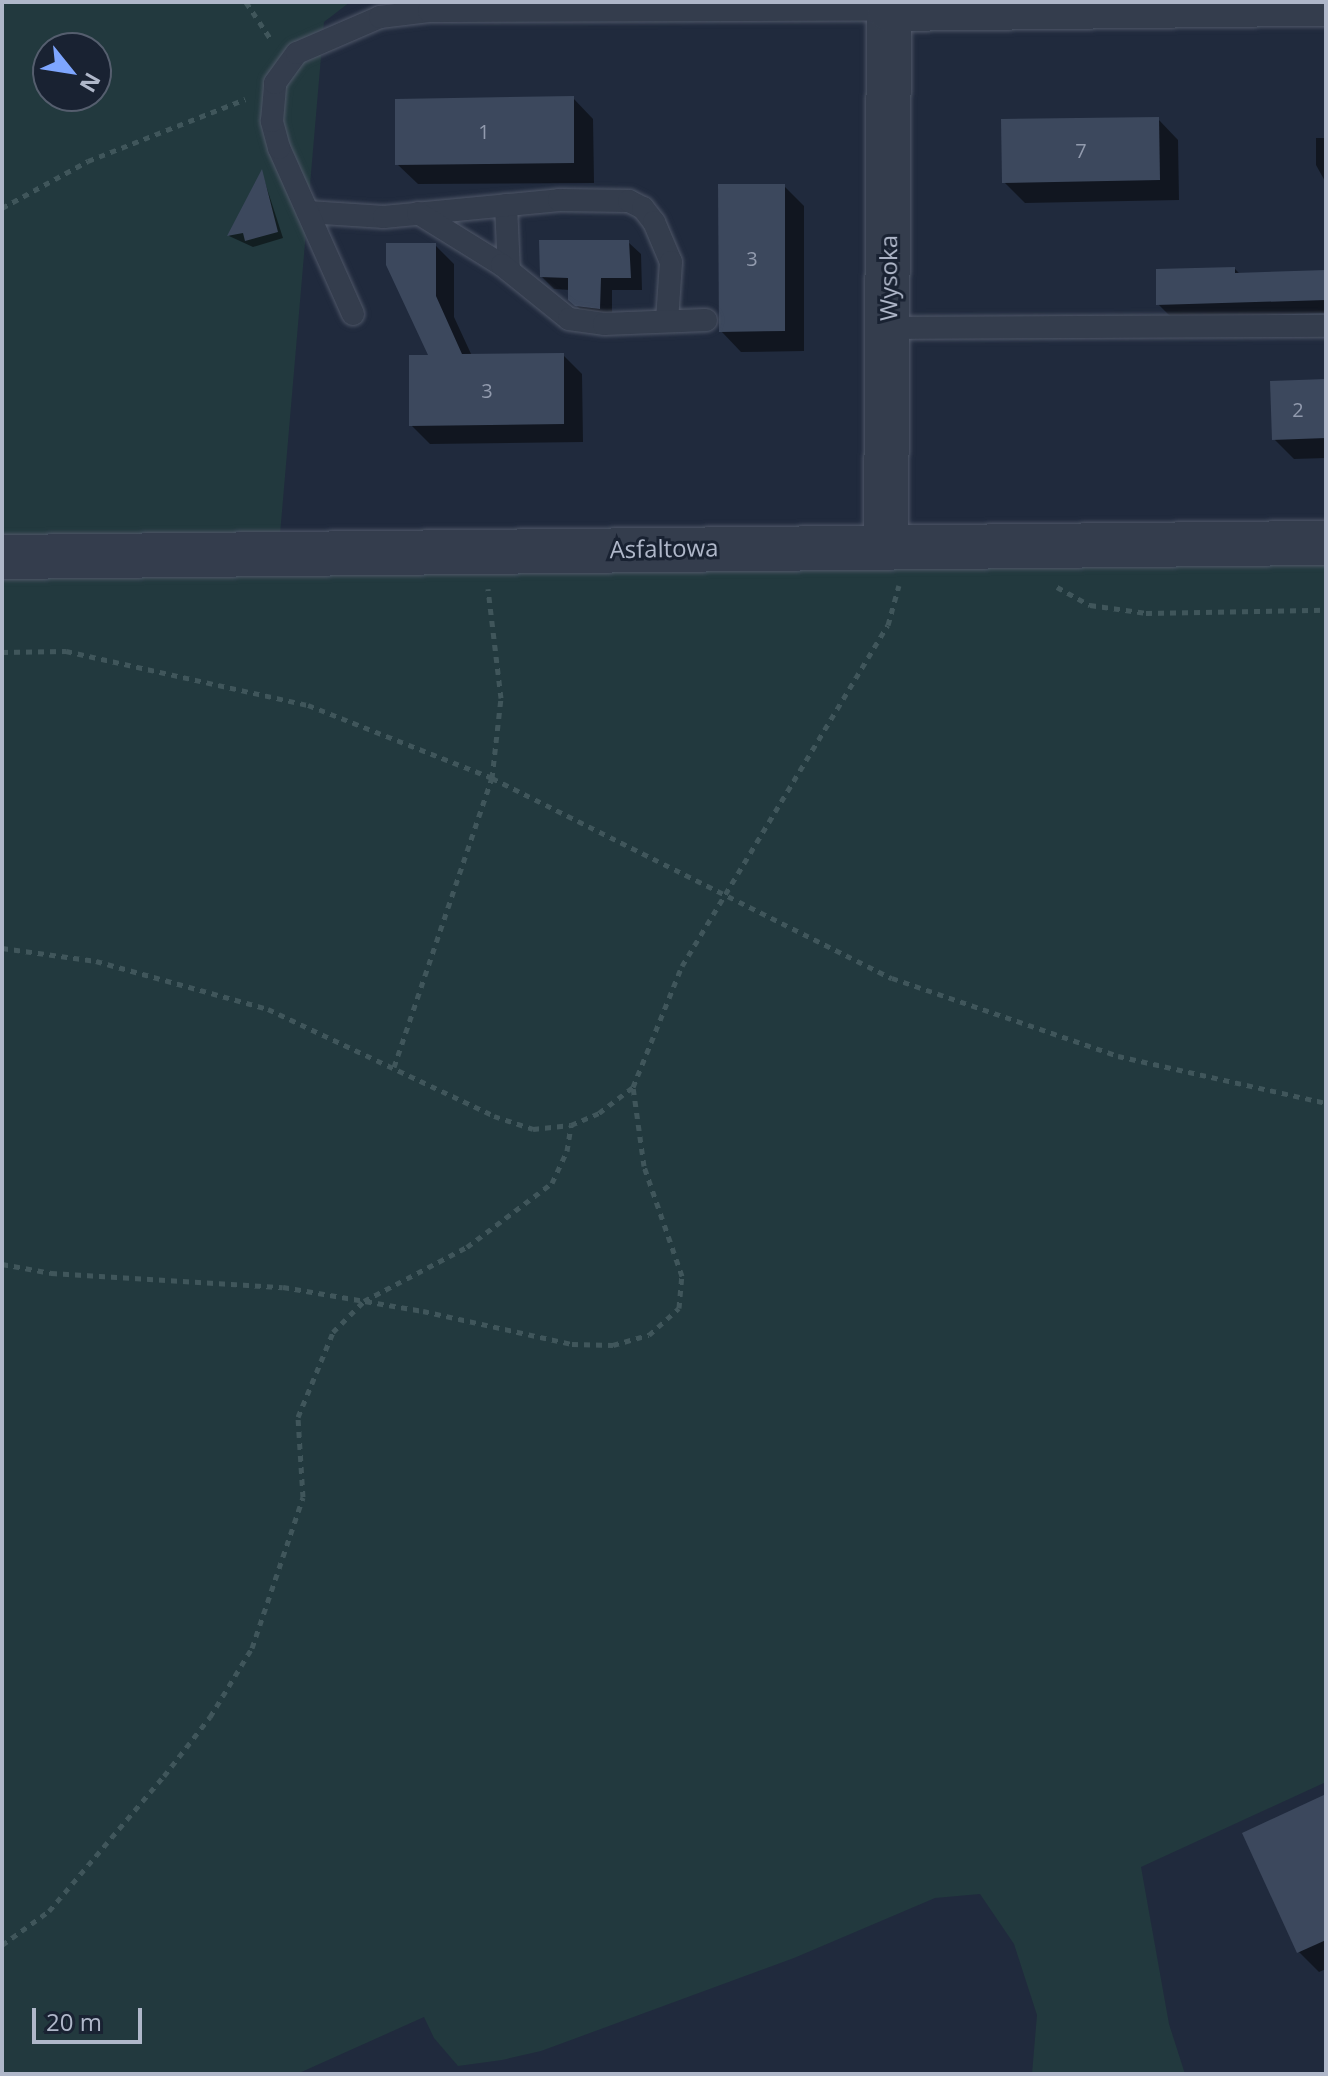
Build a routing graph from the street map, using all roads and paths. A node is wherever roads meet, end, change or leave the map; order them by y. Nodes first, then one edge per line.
1 (246, 2) edge
2 (1326, 4) edge
3 (764, 6) edge
4 (874, 7) edge
5 (289, 63) junction
6 (275, 89) junction
7 (506, 205) junction
8 (2, 208) edge
9 (308, 212) junction
10 (418, 213) junction
11 (509, 270) junction
12 (353, 314) dead end
13 (667, 320) junction
14 (706, 320) dead end
15 (1326, 326) edge
16 (888, 328) junction
17 (1326, 543) edge
18 (2, 557) edge
19 (893, 564) junction
20 (1047, 579) dead end
21 (487, 584) dead end
22 (1326, 610) edge
23 (2, 652) edge
24 (492, 778) junction
25 (726, 897) junction
26 (2, 948) edge
27 (394, 1067) junction
28 (633, 1087) junction
29 (1326, 1103) edge
30 (571, 1125) junction
31 (2, 1264) edge
32 (364, 1301) junction
33 (2, 1945) edge

1 - 5 path
2 - 4 street
3 - 4 lane
3 - 5 lane
4 - 16 street, Wysoka
5 - 6 lane
6 - 8 path
6 - 9 lane
7 - 10 lane
7 - 11 lane
7 - 13 lane
9 - 10 lane
9 - 12 lane
10 - 11 lane
11 - 13 lane
13 - 14 lane
15 - 16 lane
16 - 19 street, Wysoka
17 - 19 street, Asfaltowa
18 - 19 street, Asfaltowa
19 - 25 path
20 - 22 path
21 - 24 path
23 - 24 path
24 - 25 path
24 - 27 path
25 - 28 path
25 - 29 path
26 - 27 path
27 - 30 path
28 - 30 path
28 - 32 path
30 - 32 path
31 - 32 path
32 - 33 path

